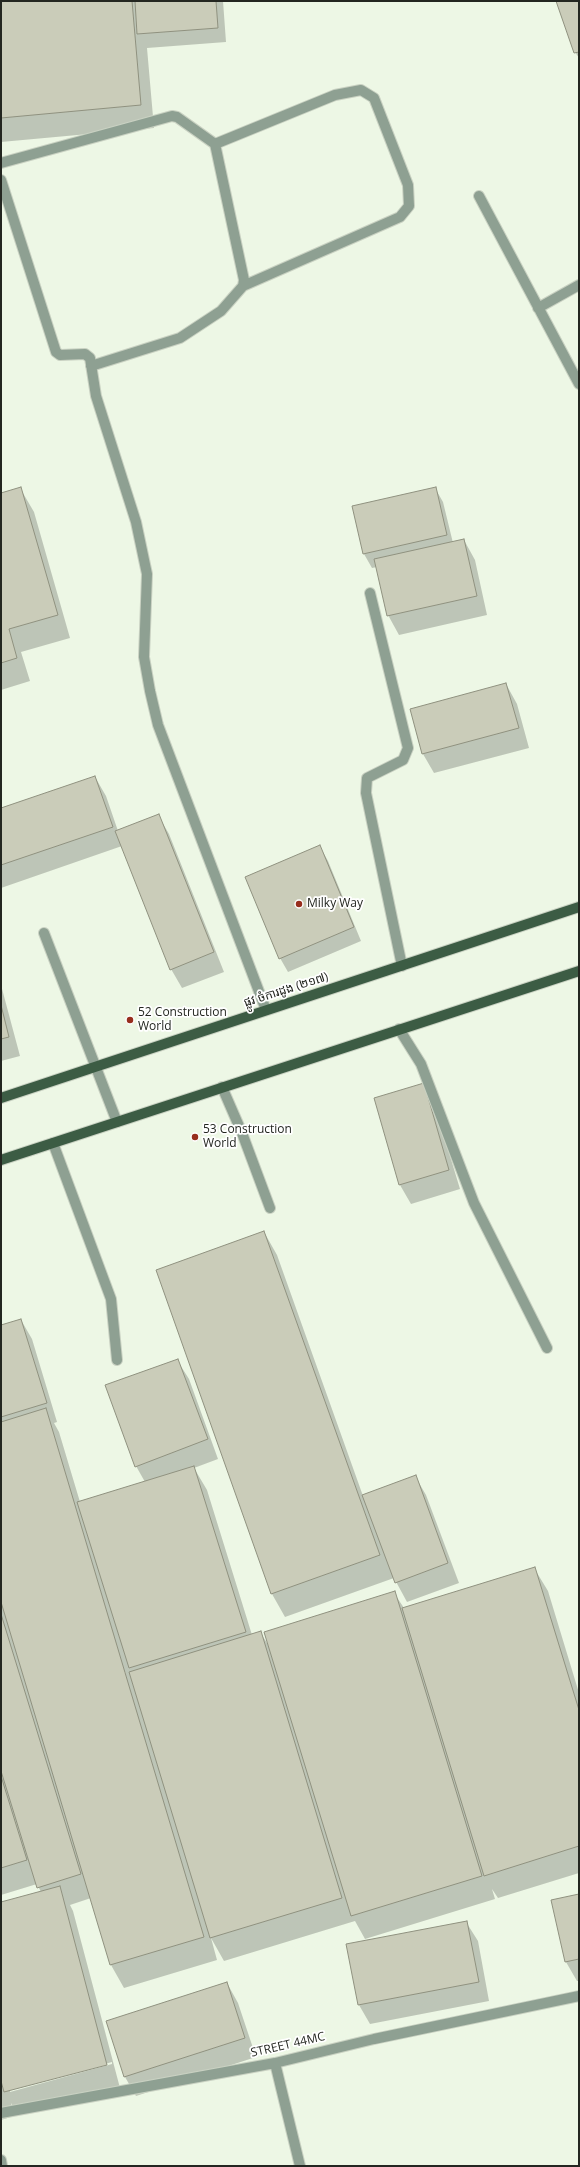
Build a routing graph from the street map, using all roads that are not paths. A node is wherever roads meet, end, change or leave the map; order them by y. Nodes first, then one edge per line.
1 (215, 144) junction
2 (1, 163) edge
3 (1, 180) edge
4 (479, 196) dead end
5 (579, 285) edge
6 (243, 286) junction
7 (538, 308) junction
8 (91, 366) junction
9 (579, 384) edge
10 (370, 593) dead end
11 (579, 907) edge
12 (44, 933) dead end
13 (402, 966) junction
14 (579, 971) edge
15 (266, 1010) junction
16 (399, 1029) junction
17 (96, 1066) junction
18 (222, 1087) junction
19 (1, 1098) edge
20 (117, 1122) junction
21 (53, 1143) junction
22 (1, 1160) edge
23 (270, 1208) dead end
24 (547, 1348) dead end
25 (117, 1360) dead end
26 (579, 1996) edge
27 (275, 2062) junction
28 (1, 2113) edge
29 (1, 2160) edge
30 (2, 2166) edge
31 (300, 2166) edge

1 - 2 street
1 - 6 street
1 - 6 street
3 - 8 street
4 - 7 street
5 - 7 street
6 - 8 street
7 - 9 street
8 - 15 street
10 - 13 street
11 - 13 main road, ផ្លូវ ចំការដូង (២១៧)
12 - 17 street
13 - 15 main road, ផ្លូវ ចំការដូង (២១៧)
14 - 16 main road
15 - 17 main road, ផ្លូវ ចំការដូង (២១៧)
16 - 18 main road
16 - 24 street
17 - 19 main road, ផ្លូវ ចំការដូង (២១៧)
17 - 20 street
18 - 20 main road
18 - 23 street
20 - 21 main road
21 - 22 main road
21 - 25 street
26 - 27 street, STREET 44MC
27 - 28 street, STREET 44MC
27 - 31 street
29 - 30 street

